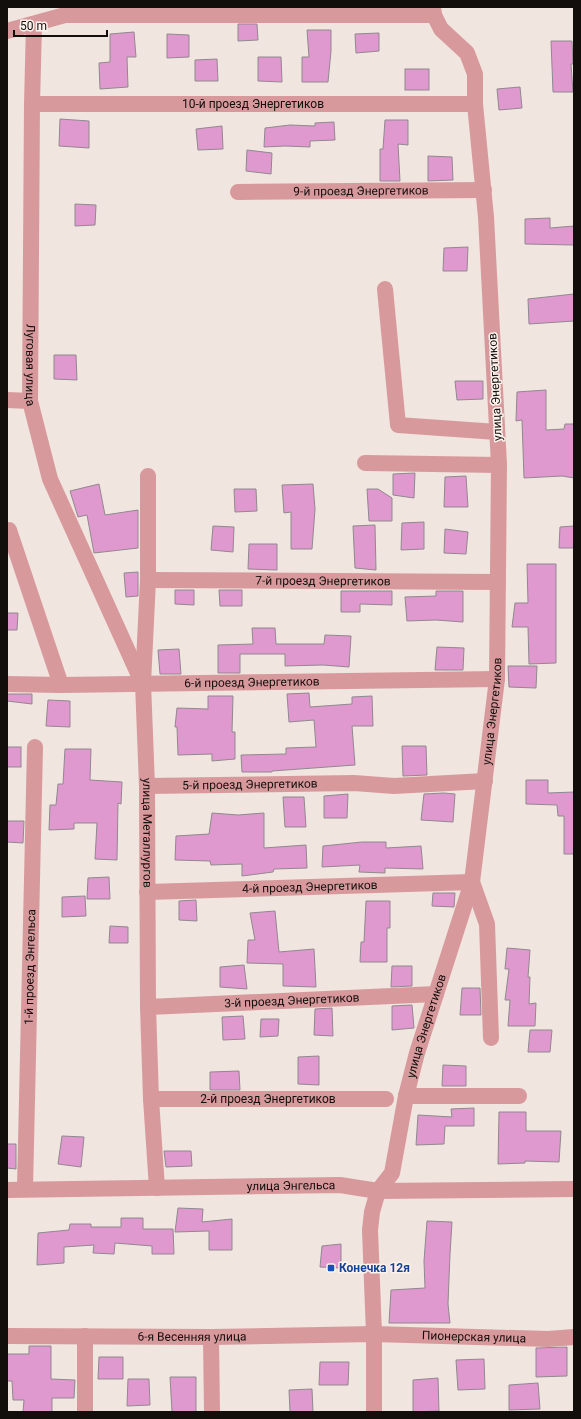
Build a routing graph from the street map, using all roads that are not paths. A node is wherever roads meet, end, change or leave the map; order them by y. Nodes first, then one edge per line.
1 (433, 11) edge
2 (34, 24) junction
3 (7, 31) edge
4 (32, 104) junction
5 (475, 104) junction
6 (484, 190) junction
7 (238, 192) dead end
8 (385, 289) dead end
9 (7, 400) edge
10 (30, 401) junction
11 (497, 432) junction
12 (365, 463) dead end
13 (499, 465) junction
14 (148, 476) dead end
15 (9, 530) dead end
16 (148, 580) junction
17 (498, 582) junction
18 (497, 679) junction
19 (143, 683) junction
20 (7, 684) edge
21 (61, 685) junction
22 (35, 747) dead end
23 (485, 781) junction
24 (147, 786) junction
25 (472, 882) junction
26 (147, 892) junction
27 (436, 994) junction
28 (148, 1007) junction
29 (491, 1038) dead end
30 (406, 1096) junction
31 (519, 1096) dead end
32 (151, 1099) junction
33 (386, 1099) dead end
34 (25, 1188) junction
35 (157, 1188) junction
36 (574, 1189) edge
37 (7, 1190) edge
38 (378, 1191) junction
39 (374, 1334) junction
40 (9, 1336) dead end
41 (85, 1336) junction
42 (211, 1337) junction
43 (574, 1337) edge
44 (85, 1412) edge
45 (212, 1412) edge
46 (374, 1412) edge

1 - 2 street
1 - 5 street, улица Энергетиков
2 - 3 street
2 - 4 street, Луговая улица
4 - 5 street, 10-й проезд Энергетиков
4 - 10 street, Луговая улица
5 - 6 street, улица Энергетиков
6 - 7 street, 9-й проезд Энергетиков
6 - 11 street, улица Энергетиков
8 - 11 street
9 - 10 street
10 - 19 street, Луговая улица
11 - 13 street, улица Энергетиков
12 - 13 street
13 - 17 street, улица Энергетиков
14 - 16 street, улица Металлургов
15 - 21 street
16 - 17 street, 7-й проезд Энергетиков
16 - 19 street, улица Металлургов
17 - 18 street, улица Энергетиков
18 - 19 street, 6-й проезд Энергетиков
18 - 23 street, улица Энергетиков
19 - 21 street, 6-й проезд Энергетиков
19 - 24 street, улица Металлургов
20 - 21 street, 6-й проезд Энергетиков
22 - 34 street, 1-й проезд Энгельса
23 - 24 street, 5-й проезд Энергетиков
23 - 25 street, улица Энергетиков
24 - 26 street, улица Металлургов
25 - 26 street, 4-й проезд Энергетиков
25 - 27 street, улица Энергетиков
25 - 29 street
26 - 28 street, улица Металлургов
27 - 28 street, 3-й проезд Энергетиков
27 - 30 street, улица Энергетиков
28 - 32 street, улица Металлургов
30 - 31 street
30 - 38 street, улица Энергетиков
32 - 33 street, 2-й проезд Энергетиков
32 - 35 street, улица Металлургов
34 - 35 street, улица Энгельса
34 - 37 street, улица Энгельса
35 - 38 street, улица Энгельса
36 - 38 street, улица Энгельса
38 - 39 street, улица Энергетиков
39 - 42 street, 6-я Весенняя улица
39 - 43 street, Пионерская улица
39 - 46 street, улица Энергетиков
40 - 41 street, 6-я Весенняя улица
41 - 42 street, 6-я Весенняя улица
41 - 44 street
42 - 45 street

